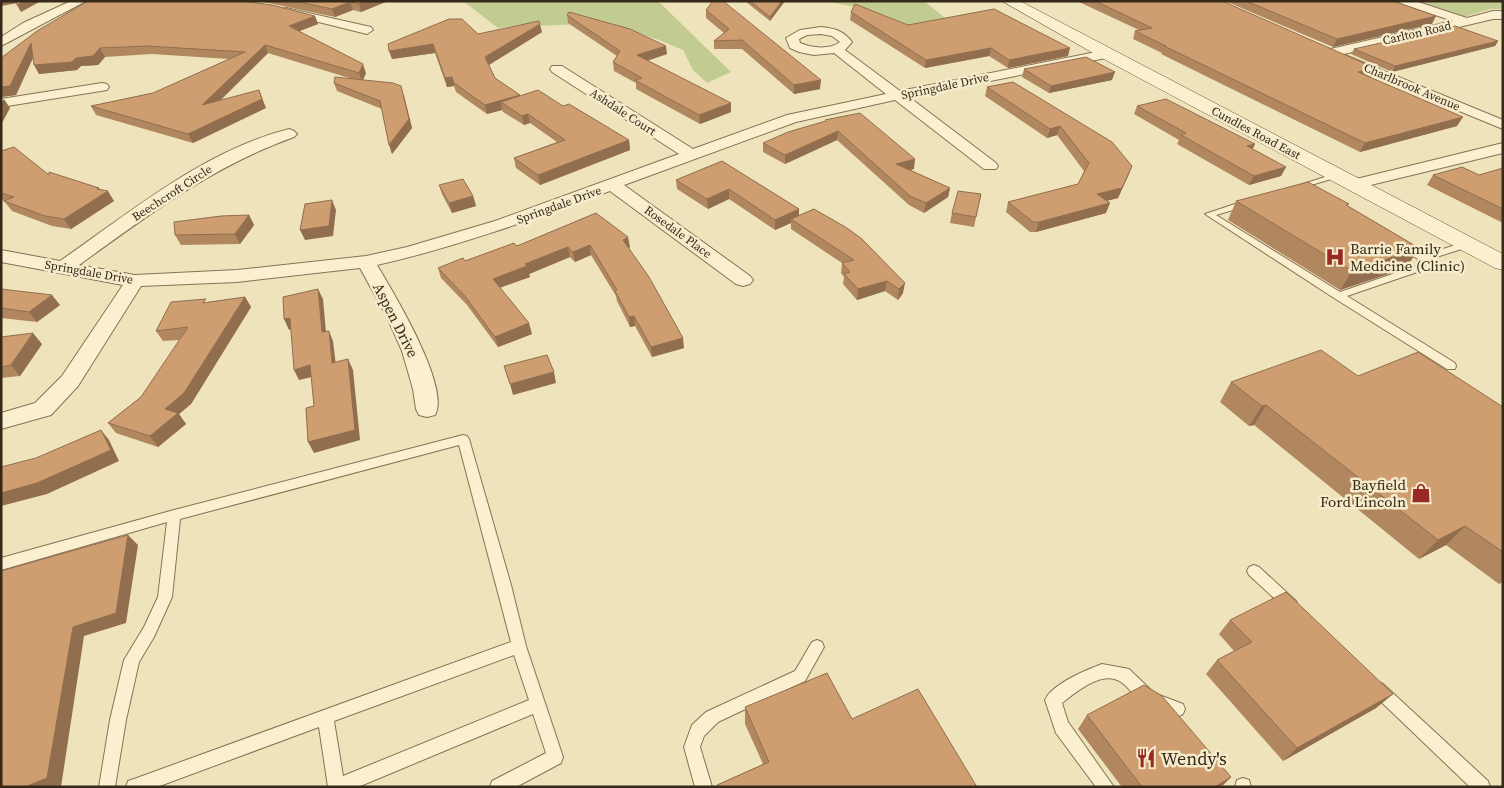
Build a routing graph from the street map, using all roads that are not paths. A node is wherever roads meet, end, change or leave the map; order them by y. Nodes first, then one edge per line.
1 (82, 1) edge
2 (1009, 1) edge
3 (1403, 1) edge
4 (276, 8) edge
5 (1503, 15) edge
6 (1466, 22) junction
7 (10, 25) dead end
8 (27, 26) junction
9 (367, 30) dead end
10 (1, 42) edge
11 (836, 49) dead end
12 (1327, 51) joint
13 (1106, 54) junction
14 (557, 69) dead end
15 (102, 86) dead end
16 (896, 96) junction
17 (1, 103) edge
18 (1503, 125) edge
19 (288, 134) dead end
20 (1503, 148) edge
21 (690, 154) junction
22 (990, 166) dead end
23 (1346, 180) junction
24 (612, 185) junction
25 (1284, 191) edge
26 (1253, 201) edge
27 (1390, 239) edge
28 (1468, 244) junction
29 (1, 256) edge
30 (1423, 258) junction
31 (366, 262) junction
32 (1503, 262) edge
33 (64, 267) junction
34 (743, 280) dead end
35 (135, 281) junction
36 (1337, 296) junction
37 (1451, 366) dead end
38 (427, 409) dead end
39 (1, 421) edge
40 (174, 515) junction
41 (1, 564) edge
42 (1254, 570) dead end
43 (1302, 616) edge
44 (519, 646) junction
45 (817, 647) dead end
46 (1364, 676) edge
47 (538, 704) junction
48 (1177, 709) dead end
49 (325, 717) junction
50 (107, 787) edge
51 (134, 787) edge
52 (336, 787) edge
53 (498, 787) edge
54 (704, 787) edge
55 (1106, 787) edge
56 (1482, 787) edge

1 - 8 street
2 - 13 main road, Cundles Road East
3 - 6 street
4 - 9 street
5 - 6 street, Carlton Road
6 - 12 street, Carlton Road
7 - 8 street
8 - 10 street
11 - 16 street
12 - 18 street, Charlbrook Avenue
13 - 16 street, Springdale Drive
13 - 23 main road, Cundles Road East
14 - 21 street, Ashdale Court
15 - 17 street
16 - 21 street, Springdale Drive
16 - 22 street
19 - 33 street, Beechcroft Circle
20 - 23 street
21 - 24 street, Springdale Drive
23 - 25 lane
23 - 28 main road, Cundles Road East
24 - 31 street, Springdale Drive
24 - 34 street, Rosedale Place
26 - 36 lane
27 - 30 lane
28 - 30 lane
28 - 32 main road, Cundles Road East
29 - 33 street, Springdale Drive
30 - 36 lane
31 - 35 street, Springdale Drive
31 - 38 street, Aspen Drive
33 - 35 street, Springdale Drive
35 - 39 street
36 - 37 lane
40 - 41 lane
40 - 44 lane
40 - 50 lane
42 - 43 lane
44 - 47 lane
44 - 49 lane
45 - 54 lane
46 - 56 lane
47 - 52 lane
47 - 53 lane
48 - 55 lane
49 - 51 lane
49 - 52 lane

